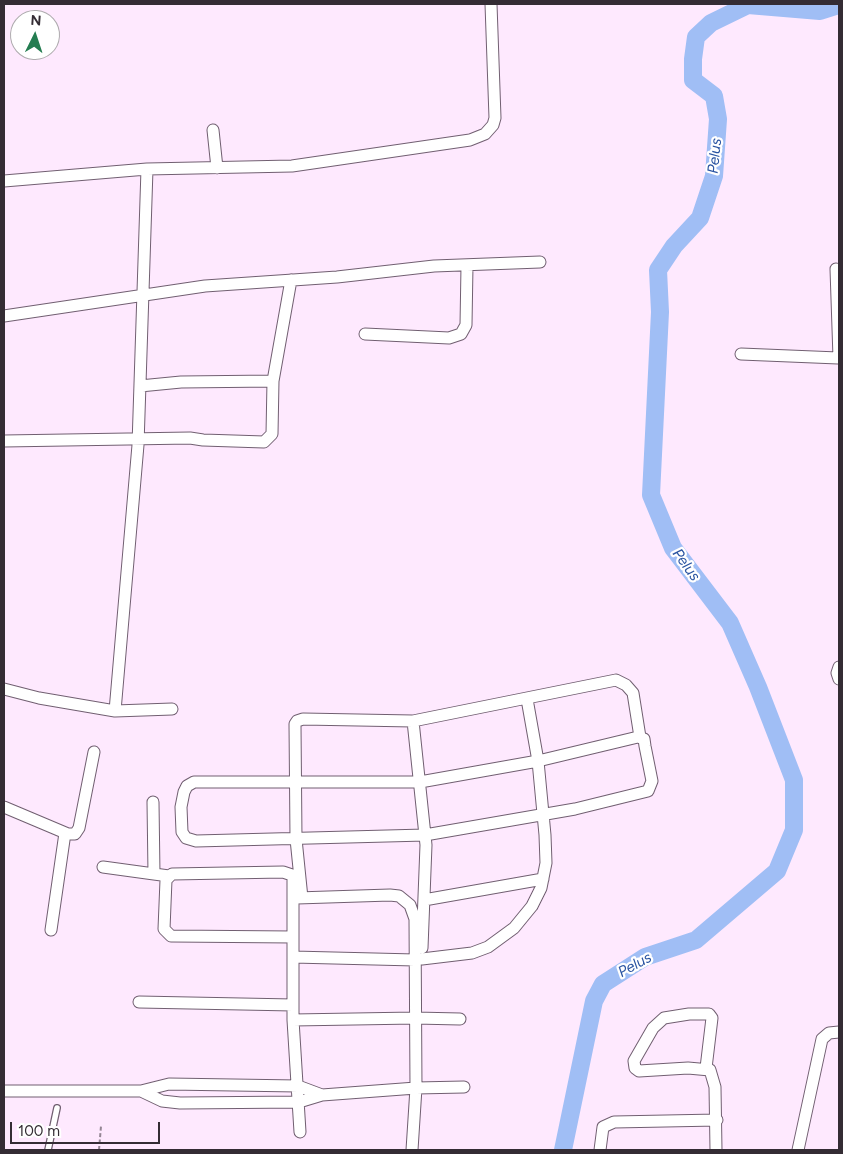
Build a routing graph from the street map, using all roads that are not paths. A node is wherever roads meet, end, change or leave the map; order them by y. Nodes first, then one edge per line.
1 (491, 4) edge
2 (213, 130) dead end
3 (217, 168) junction
4 (147, 169) junction
5 (4, 181) edge
6 (540, 262) dead end
7 (467, 266) junction
8 (836, 269) dead end
9 (291, 280) junction
10 (144, 295) junction
11 (4, 316) edge
12 (365, 334) dead end
13 (741, 354) dead end
14 (839, 358) edge
15 (272, 381) junction
16 (140, 386) junction
17 (138, 439) junction
18 (4, 441) edge
19 (839, 667) edge
20 (839, 679) edge
21 (4, 689) edge
22 (527, 699) junction
23 (172, 709) dead end
24 (114, 710) junction
25 (413, 721) junction
26 (640, 737) junction
27 (94, 752) dead end
28 (538, 762) junction
29 (420, 782) junction
30 (295, 783) junction
31 (153, 802) dead end
32 (4, 807) edge
33 (543, 815) junction
34 (64, 833) junction
35 (425, 835) junction
36 (296, 839) junction
37 (103, 867) dead end
38 (154, 874) junction
39 (169, 876) junction
40 (543, 879) junction
41 (297, 898) junction
42 (424, 900) junction
43 (51, 930) dead end
44 (292, 937) junction
45 (293, 957) junction
46 (418, 960) junction
47 (139, 1002) dead end
48 (293, 1005) junction
49 (417, 1019) junction
50 (460, 1019) dead end
51 (293, 1020) junction
52 (839, 1032) edge
53 (706, 1068) junction
54 (177, 1084) junction
55 (298, 1086) junction
56 (464, 1087) dead end
57 (416, 1088) junction
58 (4, 1091) edge
59 (141, 1092) junction
60 (322, 1095) junction
61 (177, 1102) junction
62 (299, 1102) junction
63 (57, 1108) dead end
64 (717, 1120) junction
65 (300, 1132) dead end
66 (49, 1148) edge
67 (412, 1150) edge
68 (600, 1150) edge
69 (716, 1150) edge
70 (798, 1150) edge

1 - 3 street
2 - 3 street
3 - 4 street
4 - 5 street
4 - 10 street
6 - 7 street
7 - 9 street
7 - 12 street
8 - 14 street
9 - 10 street
9 - 15 street
10 - 11 street
10 - 16 street
13 - 14 street
15 - 16 street
15 - 17 street
16 - 17 street
17 - 18 street
17 - 24 street
19 - 20 street
21 - 24 street
22 - 25 street
22 - 26 street
22 - 28 street
23 - 24 street
25 - 29 street
25 - 30 street
26 - 28 street
26 - 33 street
27 - 34 street
28 - 29 street
28 - 33 street
29 - 30 street
29 - 35 street
30 - 36 street
30 - 36 street
31 - 38 street
32 - 34 street
33 - 35 street
33 - 40 street
34 - 43 street
35 - 36 street
35 - 42 street
36 - 41 street
37 - 38 street
38 - 39 street
39 - 41 street
39 - 44 street
40 - 42 street
40 - 46 street
41 - 44 street
41 - 46 street
42 - 46 street
44 - 45 street
45 - 46 street
45 - 48 street
46 - 49 street
47 - 48 street
48 - 51 street
49 - 50 street
49 - 51 street
49 - 57 street
51 - 55 street
52 - 70 street
53 - 53 street
53 - 64 street
54 - 55 street
54 - 59 street
54 - 61 street
55 - 60 street
55 - 62 street
56 - 57 street
57 - 60 street
57 - 67 street
58 - 59 street
59 - 61 street
60 - 62 street
61 - 62 street
62 - 65 street
63 - 66 lane
64 - 68 street
64 - 69 street

